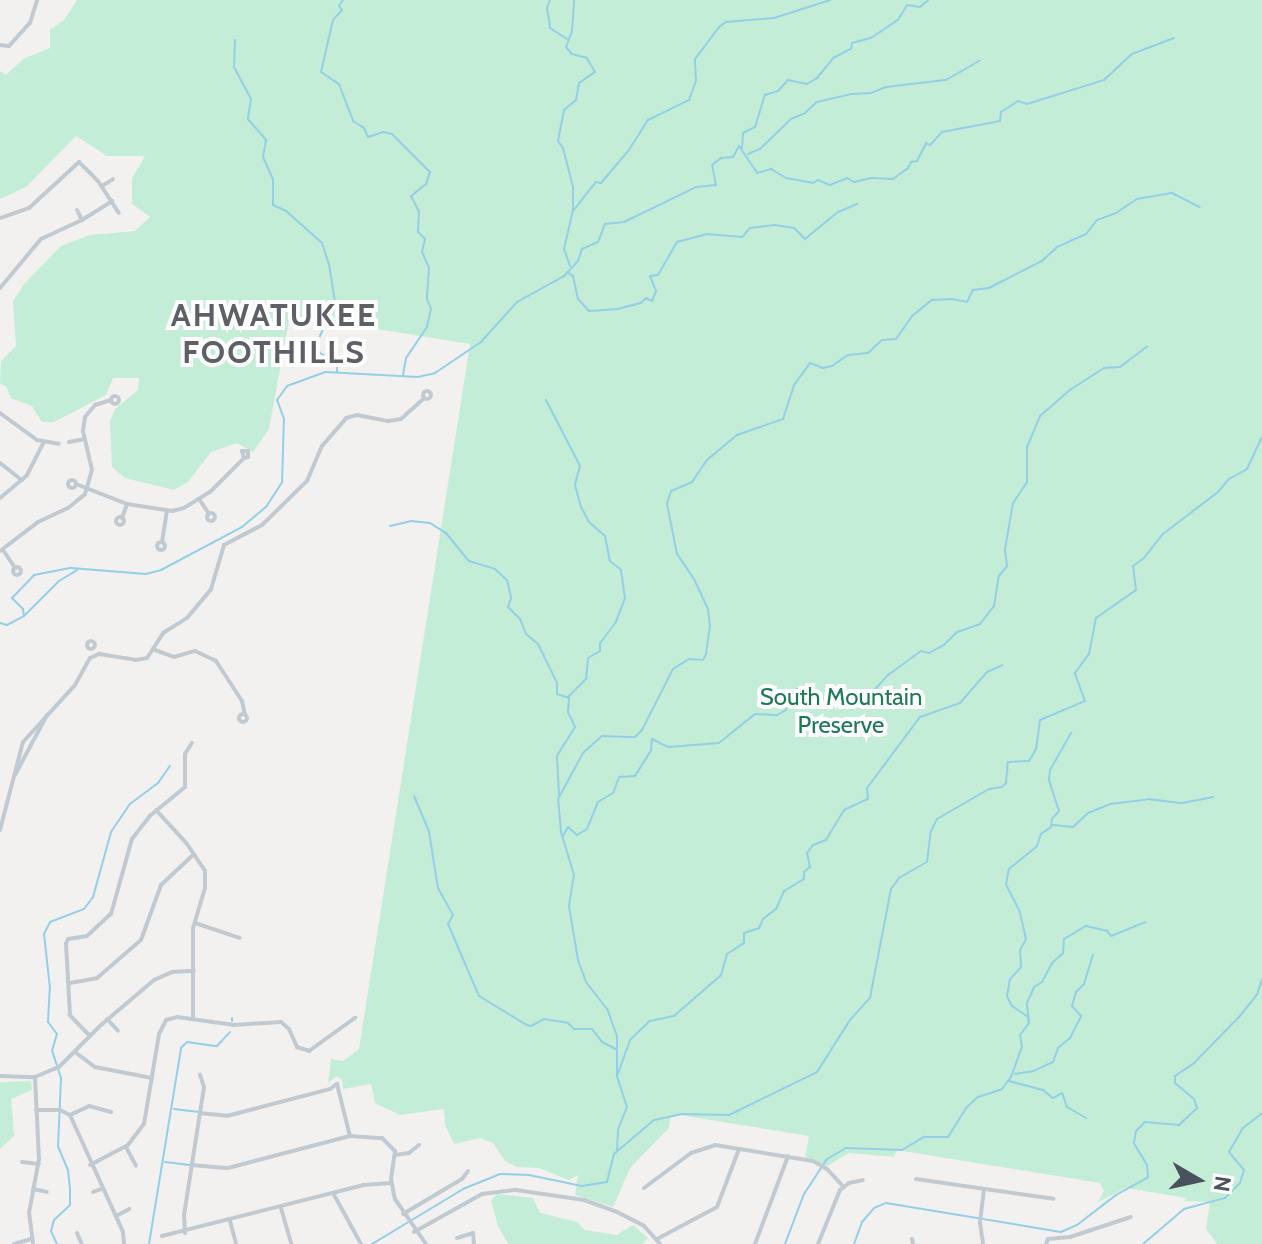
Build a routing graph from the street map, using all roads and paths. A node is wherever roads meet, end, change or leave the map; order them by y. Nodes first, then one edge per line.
1 (37, 0) edge
2 (3, 46) edge
3 (113, 179) dead end
4 (102, 186) junction
5 (112, 201) junction
6 (77, 210) dead end
7 (119, 213) dead end
8 (3, 217) edge
9 (82, 220) junction
10 (8, 225) dead end
11 (0, 288) edge
12 (424, 398) dead end
13 (111, 400) dead end
14 (0, 413) edge
15 (85, 439) junction
16 (69, 442) dead end
17 (43, 443) junction
18 (59, 444) dead end
19 (244, 458) dead end
20 (0, 463) edge
21 (22, 480) junction
22 (76, 484) dead end
23 (88, 489) junction
24 (0, 498) edge
25 (199, 499) junction
26 (127, 504) junction
27 (167, 510) junction
28 (209, 514) dead end
29 (122, 518) dead end
30 (162, 542) dead end
31 (1, 550) edge
32 (15, 568) dead end
33 (155, 650) junction
34 (49, 711) junction
35 (245, 715) dead end
36 (192, 743) dead end
37 (20, 748) junction
38 (30, 752) junction
39 (13, 781) junction
40 (156, 810) junction
41 (0, 830) edge
42 (194, 854) junction
43 (195, 923) junction
44 (240, 938) dead end
45 (194, 971) junction
46 (70, 983) junction
47 (355, 1018) dead end
48 (107, 1019) junction
49 (193, 1019) junction
50 (118, 1031) dead end
51 (89, 1035) junction
52 (75, 1052) junction
53 (200, 1075) dead end
54 (0, 1076) edge
55 (35, 1077) junction
56 (152, 1078) junction
57 (36, 1110) junction
58 (111, 1112) dead end
59 (200, 1113) junction
60 (70, 1115) junction
61 (350, 1136) junction
62 (419, 1145) dead end
63 (126, 1147) junction
64 (739, 1149) junction
65 (395, 1155) junction
66 (788, 1156) junction
67 (22, 1162) dead end
68 (39, 1164) junction
69 (90, 1165) junction
70 (192, 1165) junction
71 (136, 1166) dead end
72 (468, 1171) dead end
73 (916, 1179) dead end
74 (863, 1180) dead end
75 (391, 1183) junction
76 (844, 1187) junction
77 (644, 1188) dead end
78 (33, 1189) junction
79 (101, 1189) junction
80 (984, 1190) junction
81 (47, 1192) dead end
82 (93, 1192) dead end
83 (333, 1193) junction
84 (1054, 1199) dead end
85 (281, 1207) junction
86 (129, 1209) dead end
87 (116, 1216) junction
88 (404, 1216) junction
89 (1131, 1217) dead end
90 (230, 1221) junction
91 (412, 1230) junction
92 (77, 1233) dead end
93 (185, 1233) junction
94 (162, 1236) dead end
95 (457, 1238) dead end
96 (32, 1242) edge
97 (658, 1242) edge
98 (14, 1244) edge
99 (82, 1244) edge
100 (124, 1244) edge
101 (236, 1244) edge
102 (291, 1244) edge
103 (361, 1244) edge
104 (426, 1244) edge
105 (474, 1244) edge
106 (755, 1244) edge
107 (818, 1244) edge
108 (983, 1244) edge
109 (1046, 1244) edge

1 - 2 street
3 - 4 street
4 - 5 street
4 - 8 street
5 - 7 street
5 - 9 street
6 - 9 street
8 - 10 street
9 - 11 street
12 - 33 street
13 - 15 street
14 - 17 street
15 - 16 street
15 - 23 street
17 - 18 street
17 - 21 street
19 - 25 street
20 - 21 street
21 - 24 street
22 - 23 street
23 - 26 street
23 - 31 street
25 - 27 street
25 - 28 street
26 - 27 street
26 - 29 street
27 - 30 street
31 - 32 street
33 - 34 street
33 - 35 street
34 - 37 street
34 - 38 street
36 - 40 street
37 - 38 street
37 - 39 street
38 - 39 street
39 - 41 street
40 - 42 street
40 - 46 street
42 - 43 street
42 - 46 street
43 - 44 street
43 - 45 street
45 - 48 street
45 - 49 street
46 - 51 street
47 - 49 street
48 - 50 street
48 - 51 street
49 - 56 street
51 - 52 street
52 - 55 street
52 - 56 street
53 - 59 street
54 - 55 street
55 - 57 street
56 - 63 street
57 - 60 street
57 - 68 street
58 - 60 street
59 - 61 street
59 - 70 street
60 - 69 street
61 - 65 street
61 - 70 street
62 - 65 street
63 - 69 street
63 - 71 street
64 - 66 street
64 - 77 street
64 - 97 street
65 - 75 street
66 - 76 street
66 - 106 street
67 - 68 street
68 - 78 street
69 - 79 street
70 - 93 street
72 - 88 street
73 - 80 street
74 - 76 street
75 - 83 street
75 - 88 street
76 - 107 street
78 - 81 street
78 - 96 street
79 - 82 street
79 - 87 street
80 - 84 street
80 - 108 street
83 - 85 street
83 - 103 street
85 - 90 street
85 - 102 street
86 - 87 street
87 - 100 street
88 - 91 street
89 - 109 street
90 - 93 street
90 - 101 street
91 - 97 street
91 - 104 street
92 - 99 street
93 - 94 street
95 - 105 street
96 - 98 street

